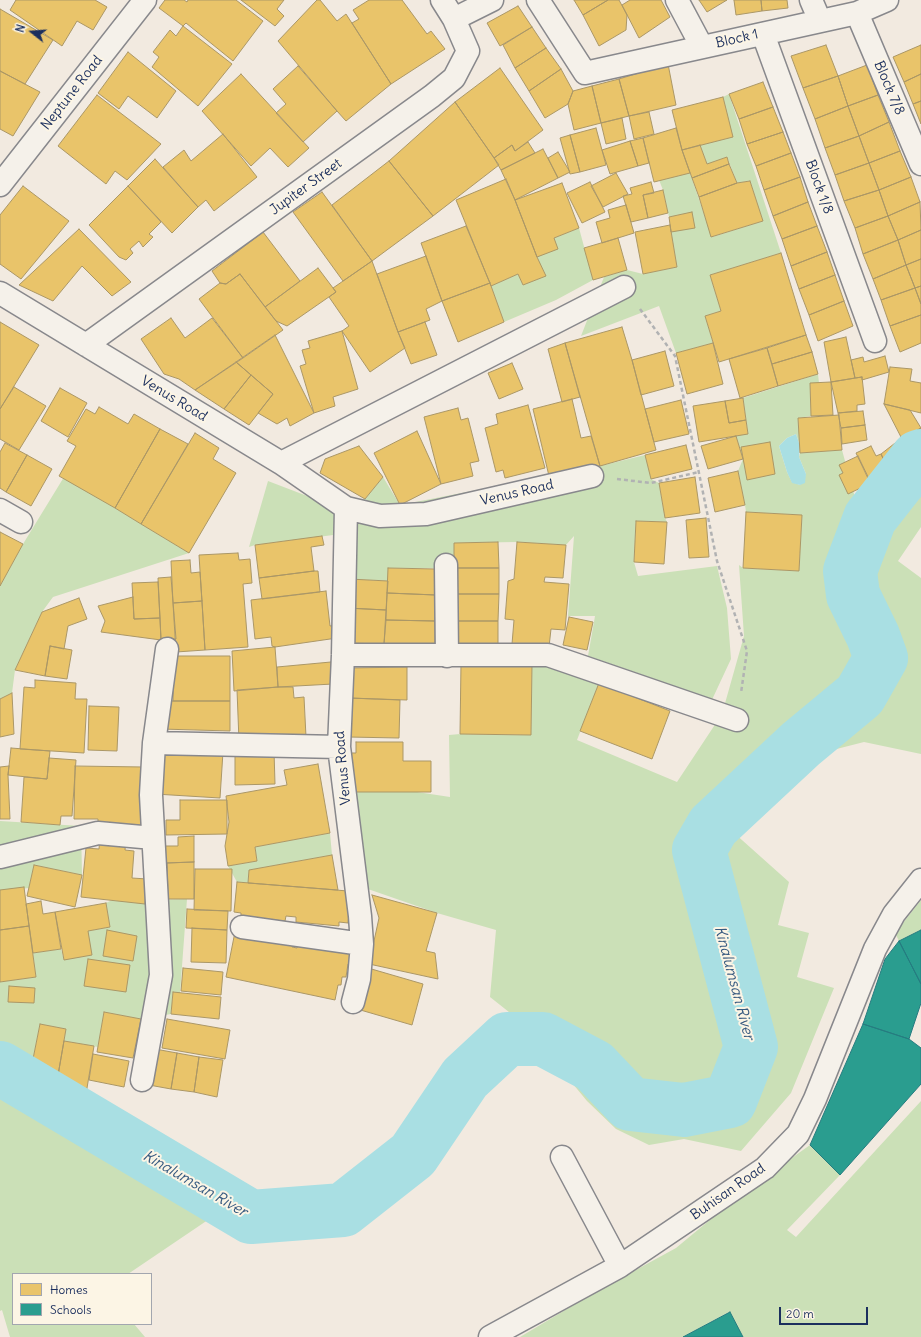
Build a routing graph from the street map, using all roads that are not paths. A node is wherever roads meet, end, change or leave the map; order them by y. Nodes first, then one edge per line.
1 (145, 0) edge
2 (442, 0) edge
3 (492, 0) edge
4 (538, 0) edge
5 (677, 0) edge
6 (811, 0) edge
7 (887, 0) edge
8 (857, 13) junction
9 (454, 19) junction
10 (820, 21) junction
11 (763, 34) junction
12 (702, 47) junction
13 (921, 164) edge
14 (0, 185) edge
15 (624, 287) road end
16 (0, 293) edge
17 (875, 341) dead end
18 (86, 346) junction
19 (281, 463) junction
20 (592, 476) road end
21 (346, 508) junction
22 (0, 510) edge
23 (21, 522) dead end
24 (446, 565) dead end
25 (167, 649) dead end
26 (343, 655) junction
27 (447, 656) junction
28 (737, 720) road end
29 (154, 743) junction
30 (338, 747) junction
31 (153, 838) junction
32 (0, 857) edge
33 (921, 880) edge
34 (242, 927) dead end
35 (362, 944) junction
36 (353, 1002) dead end
37 (142, 1080) dead end
38 (562, 1157) dead end
39 (620, 1266) junction
40 (490, 1337) edge

1 - 14 street, Neptune Road
2 - 9 street, Jupiter Street
3 - 9 street
4 - 12 street, Block 1
5 - 12 street
6 - 10 street
7 - 8 street, Block 1
8 - 10 street, Block 1
8 - 13 street, Block 7/8
9 - 18 street, Jupiter Street
10 - 11 street, Block 1
11 - 12 street, Block 1
11 - 17 street, Block 1/8
15 - 19 street
16 - 18 street, Venus Road
18 - 19 street, Venus Road
19 - 21 street, Venus Road
20 - 21 street, Venus Road
21 - 26 street, Venus Road
22 - 23 street
24 - 27 street
25 - 29 street
26 - 27 street
26 - 30 street, Venus Road
27 - 28 street
29 - 30 street
29 - 31 street
30 - 35 street, Venus Road
31 - 32 street
31 - 37 street
33 - 39 street, Buhisan Road
34 - 35 street
35 - 36 street, Venus Road
38 - 39 street
39 - 40 street, Buhisan Road

